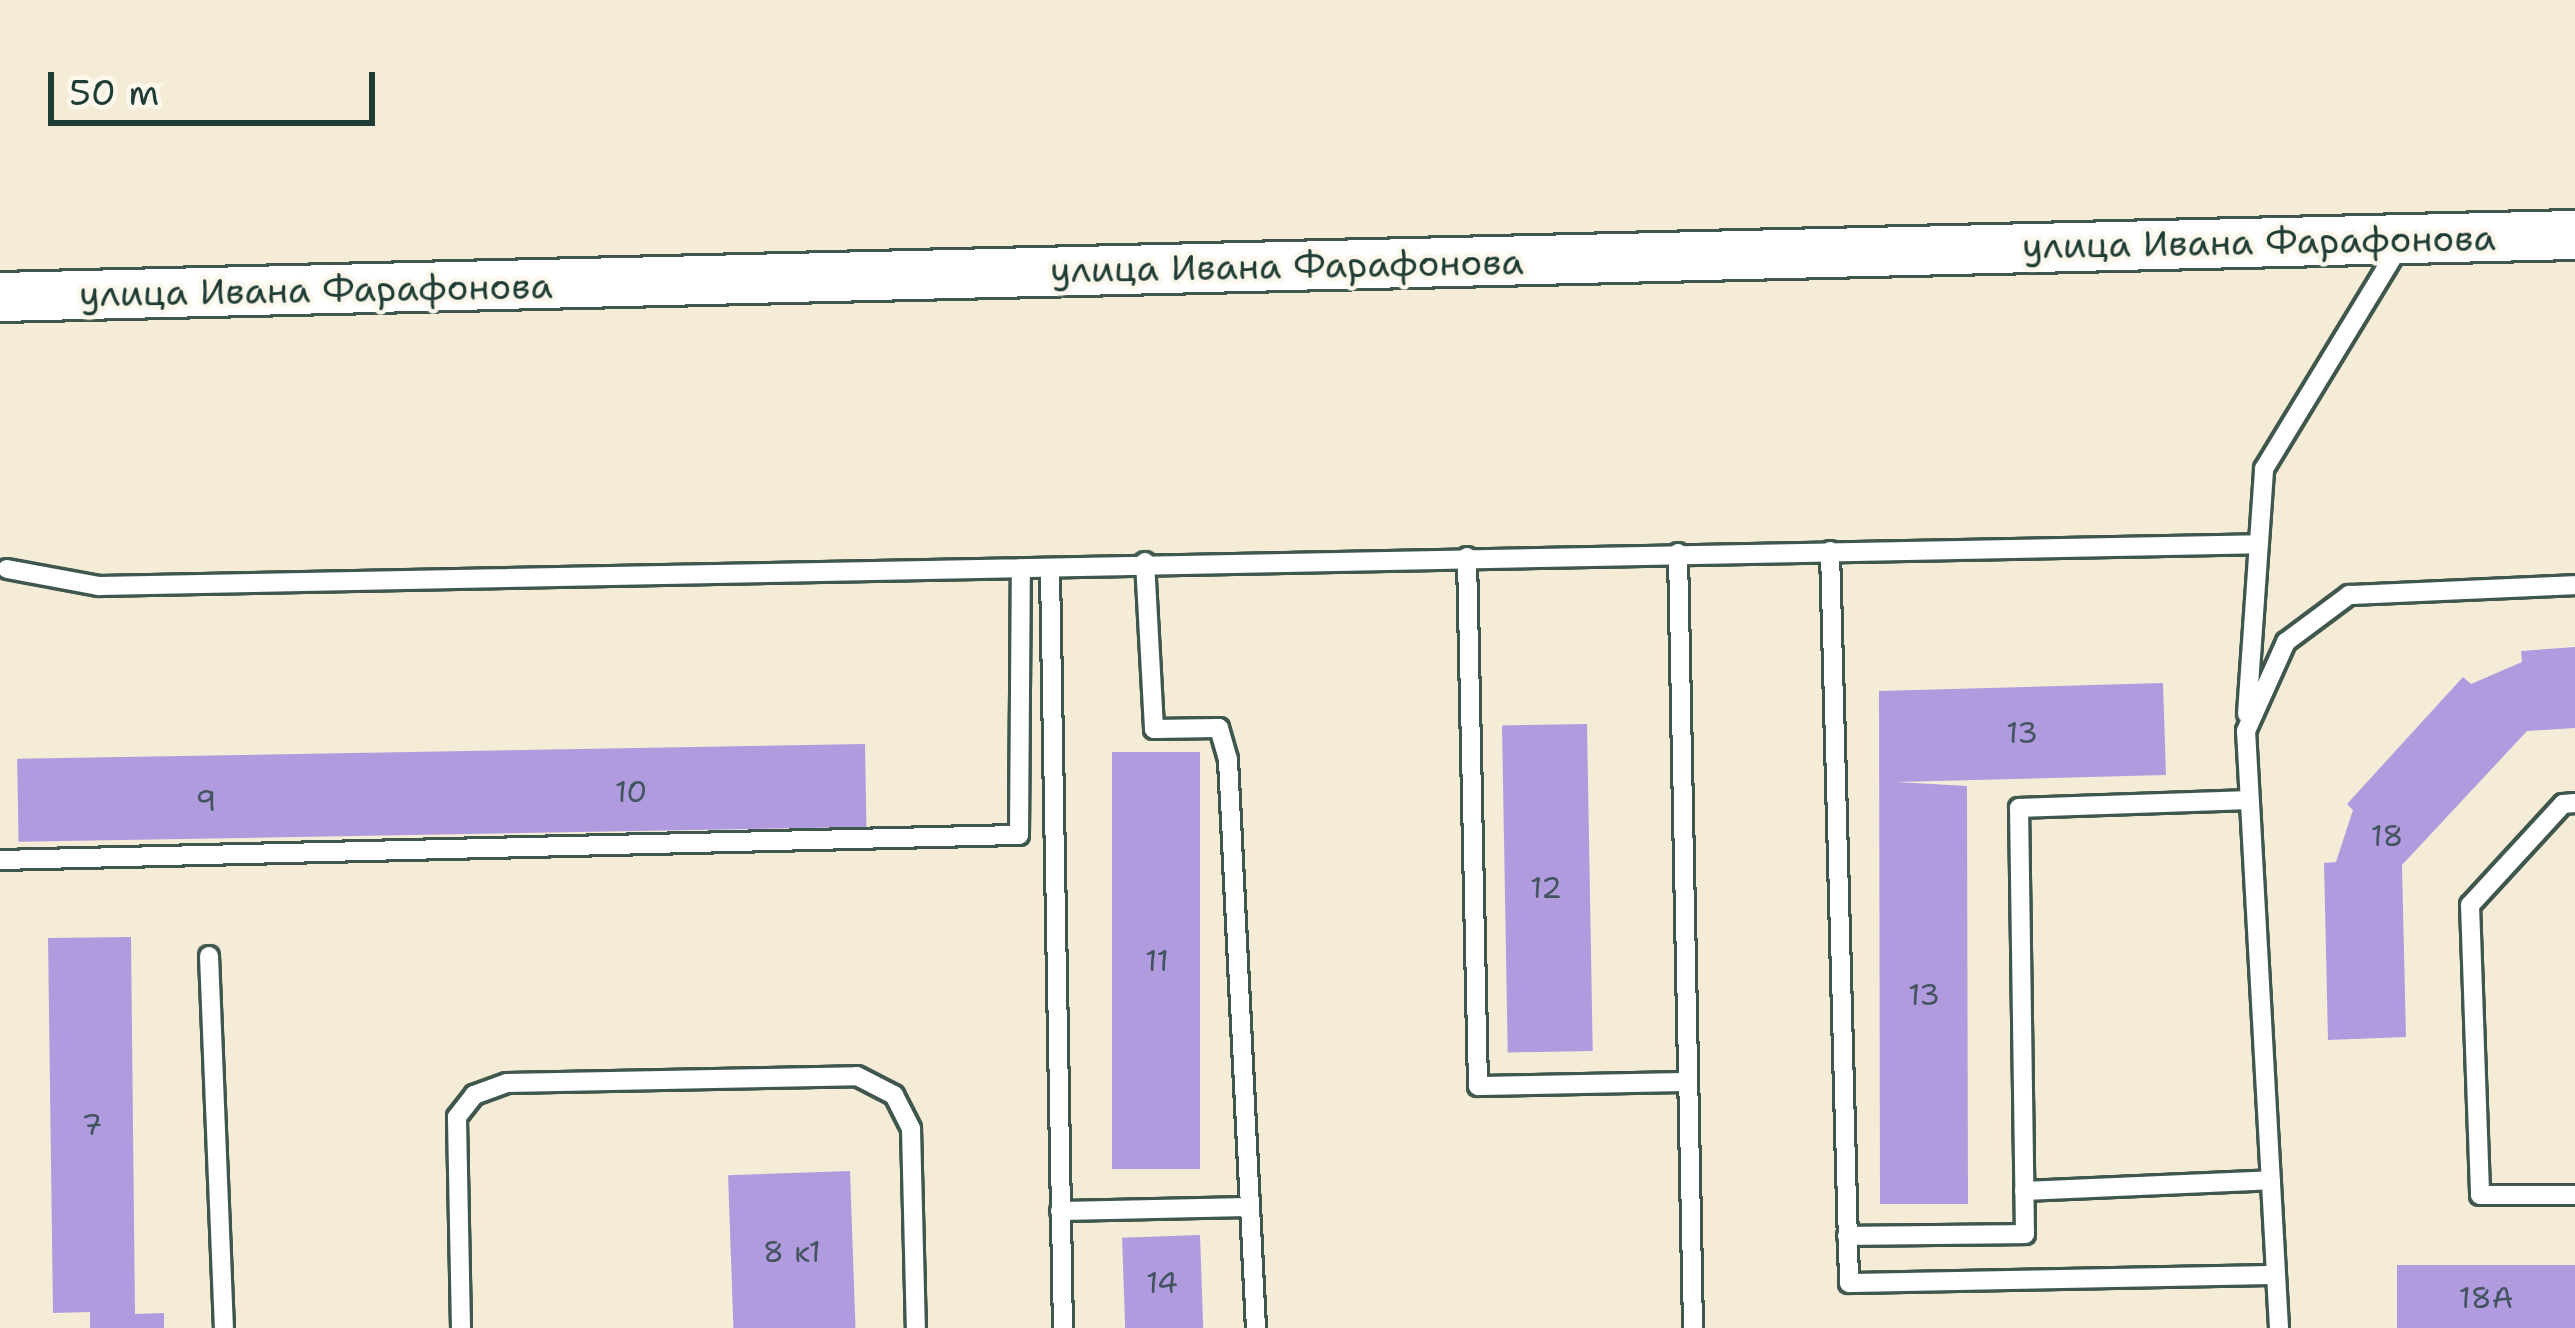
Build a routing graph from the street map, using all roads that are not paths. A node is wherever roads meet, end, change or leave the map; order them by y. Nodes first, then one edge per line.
1 (2575, 235) edge
2 (2405, 238) junction
3 (0, 297) edge
4 (2259, 544) junction
5 (1830, 550) junction
6 (1678, 553) junction
7 (1467, 556) junction
8 (1144, 562) junction
9 (7, 569) dead end
10 (1021, 571) junction
11 (1050, 571) junction
12 (2575, 585) edge
13 (2246, 731) junction
14 (2249, 800) junction
15 (2575, 803) edge
16 (0, 860) edge
17 (209, 956) dead end
18 (1687, 1082) junction
19 (2271, 1180) junction
20 (2024, 1191) junction
21 (2575, 1195) edge
22 (1250, 1207) junction
23 (1060, 1211) junction
24 (1846, 1236) junction
25 (2275, 1275) junction
26 (224, 1328) edge
27 (461, 1328) edge
28 (916, 1328) edge
29 (1063, 1328) edge
30 (1256, 1328) edge
31 (1693, 1328) edge
32 (2279, 1328) edge

1 - 2 street, улица Ивана Фарафонова
2 - 3 street, улица Ивана Фарафонова
2 - 4 lane
4 - 5 lane
4 - 13 lane
5 - 6 lane
5 - 24 lane
6 - 7 lane
6 - 18 lane
7 - 8 lane
7 - 18 lane
8 - 11 lane
8 - 22 lane
9 - 10 lane
10 - 11 lane
10 - 16 lane
11 - 23 lane
12 - 13 lane
13 - 14 lane
14 - 19 lane
14 - 20 lane
15 - 21 lane
17 - 26 lane
18 - 31 lane
19 - 20 lane
19 - 25 lane
20 - 24 lane
22 - 23 lane
22 - 30 lane
23 - 29 lane
24 - 25 lane
25 - 32 lane
27 - 28 lane

